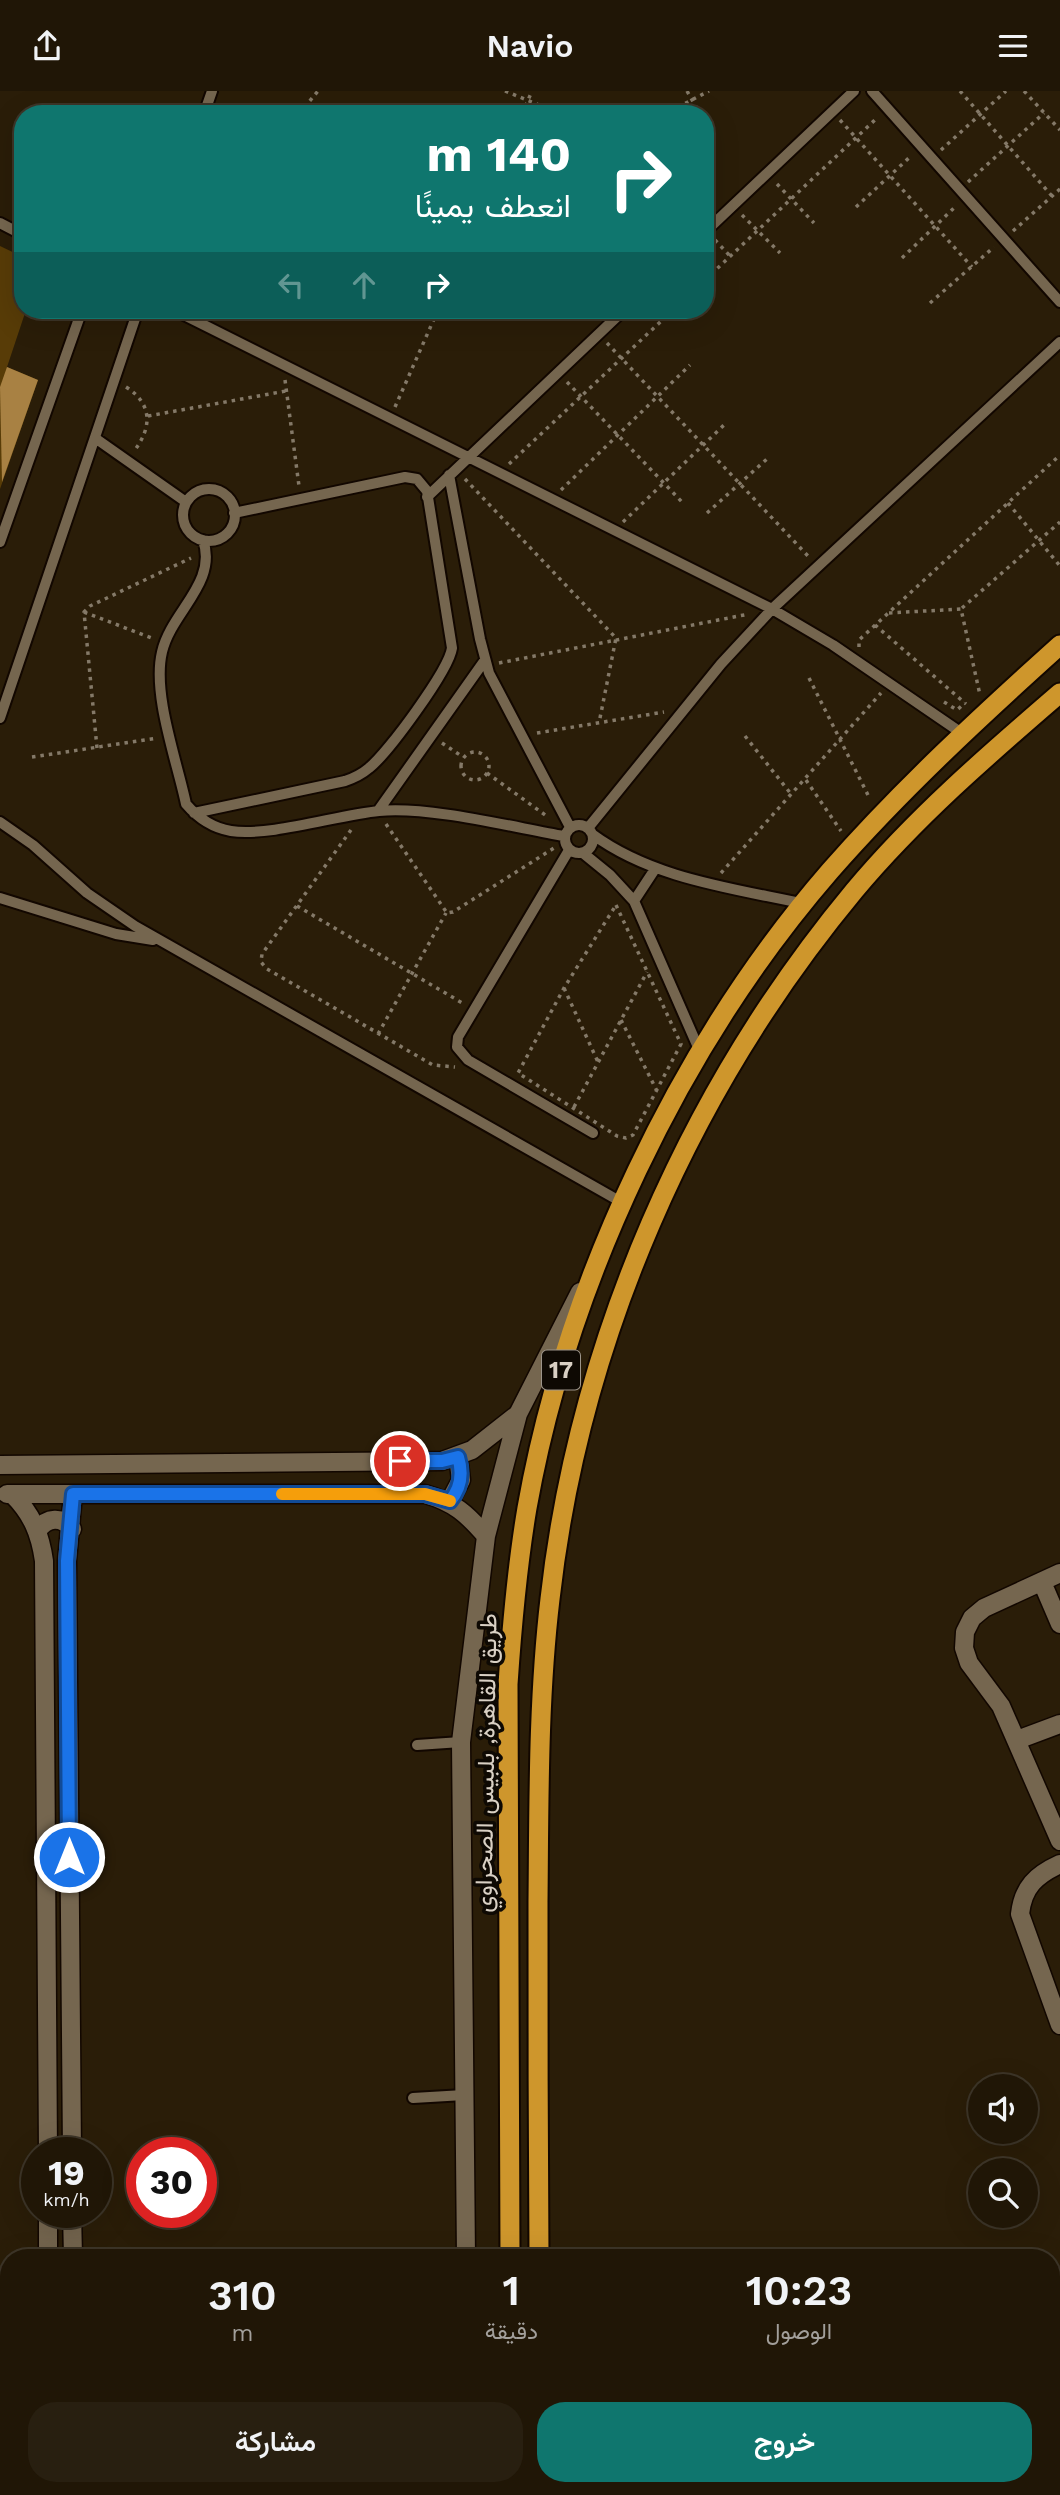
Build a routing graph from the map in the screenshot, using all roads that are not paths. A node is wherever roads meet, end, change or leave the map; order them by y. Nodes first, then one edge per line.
1 (854, 91) edge
2 (872, 91) edge
3 (714, 224) edge
4 (1060, 302) edge
5 (79, 319) edge
6 (135, 319) edge
7 (192, 319) edge
8 (614, 319) edge
9 (1060, 342) edge
10 (95, 438) junction
11 (468, 457) junction
12 (453, 472) junction
13 (427, 496) junction
14 (186, 502) junction
15 (234, 513) junction
16 (0, 542) edge
17 (204, 546) junction
18 (772, 609) junction
19 (1060, 645) edge
20 (486, 663) junction
21 (1060, 693) edge
22 (0, 718) edge
23 (963, 733) junction
24 (377, 811) junction
25 (194, 813) junction
26 (0, 822) edge
27 (590, 831) junction
28 (567, 837) junction
29 (583, 853) junction
30 (655, 869) junction
31 (0, 898) edge
32 (634, 901) junction
33 (805, 904) junction
34 (159, 941) junction
35 (701, 1054) junction
36 (593, 1133) dead end
37 (623, 1203) junction
38 (601, 1252) junction
39 (518, 1415) junction
40 (458, 1457) junction
41 (0, 1465) edge
42 (6, 1494) edge
43 (73, 1494) junction
44 (450, 1501) junction
45 (72, 1529) junction
46 (38, 1530) junction
47 (486, 1536) junction
48 (1060, 1573) edge
49 (1042, 1582) junction
50 (1060, 1624) edge
51 (1060, 1724) edge
52 (1017, 1740) junction
53 (461, 1742) junction
54 (417, 1745) dead end
55 (1060, 1841) edge
56 (1060, 1864) edge
57 (1060, 2025) edge
58 (464, 2095) junction
59 (413, 2098) dead end
60 (47, 2137) edge
61 (72, 2137) edge
62 (48, 2228) edge
63 (72, 2228) edge
64 (48, 2249) edge
65 (73, 2249) edge
66 (466, 2249) edge
67 (510, 2249) edge
68 (539, 2249) edge

1 - 3 lane
2 - 4 lane
5 - 16 lane
6 - 10 lane
7 - 11 lane
8 - 11 lane
9 - 18 lane
10 - 14 lane
10 - 22 lane
11 - 12 lane
11 - 18 lane
12 - 13 lane
12 - 20 lane
13 - 15 lane
13 - 25 lane
14 - 15 lane
14 - 17 lane
15 - 17 lane
17 - 25 lane
18 - 23 lane
18 - 27 lane
19 - 23 highway, طريق القاهرة, بلبيس الصحراوي / 17
20 - 24 lane
20 - 28 lane
21 - 68 highway, 17
23 - 33 highway, طريق القاهرة, بلبيس الصحراوي / 17
24 - 25 lane
24 - 28 lane
26 - 34 lane
27 - 28 lane
27 - 29 lane
27 - 30 lane
28 - 29 lane
28 - 36 lane
29 - 32 lane
30 - 32 lane
30 - 33 lane
31 - 34 lane
32 - 35 lane
33 - 35 highway, طريق القاهرة, بلبيس الصحراوي / 17
34 - 37 lane
35 - 37 highway, طريق القاهرة, بلبيس الصحراوي / 17
37 - 38 highway, طريق القاهرة, بلبيس الصحراوي / 17
38 - 39 street
38 - 67 highway, طريق القاهرة, بلبيس الصحراوي / 17
39 - 40 street
39 - 47 street
40 - 41 street
40 - 44 street
42 - 43 street
42 - 46 street
43 - 44 street
43 - 45 street
44 - 47 street
45 - 46 street
45 - 61 street
46 - 60 street
47 - 53 street
48 - 49 street
49 - 50 street
49 - 52 street
51 - 52 street
52 - 55 street
53 - 54 lane
53 - 58 street
56 - 57 street
58 - 59 lane
58 - 66 street
62 - 64 street
63 - 65 street

